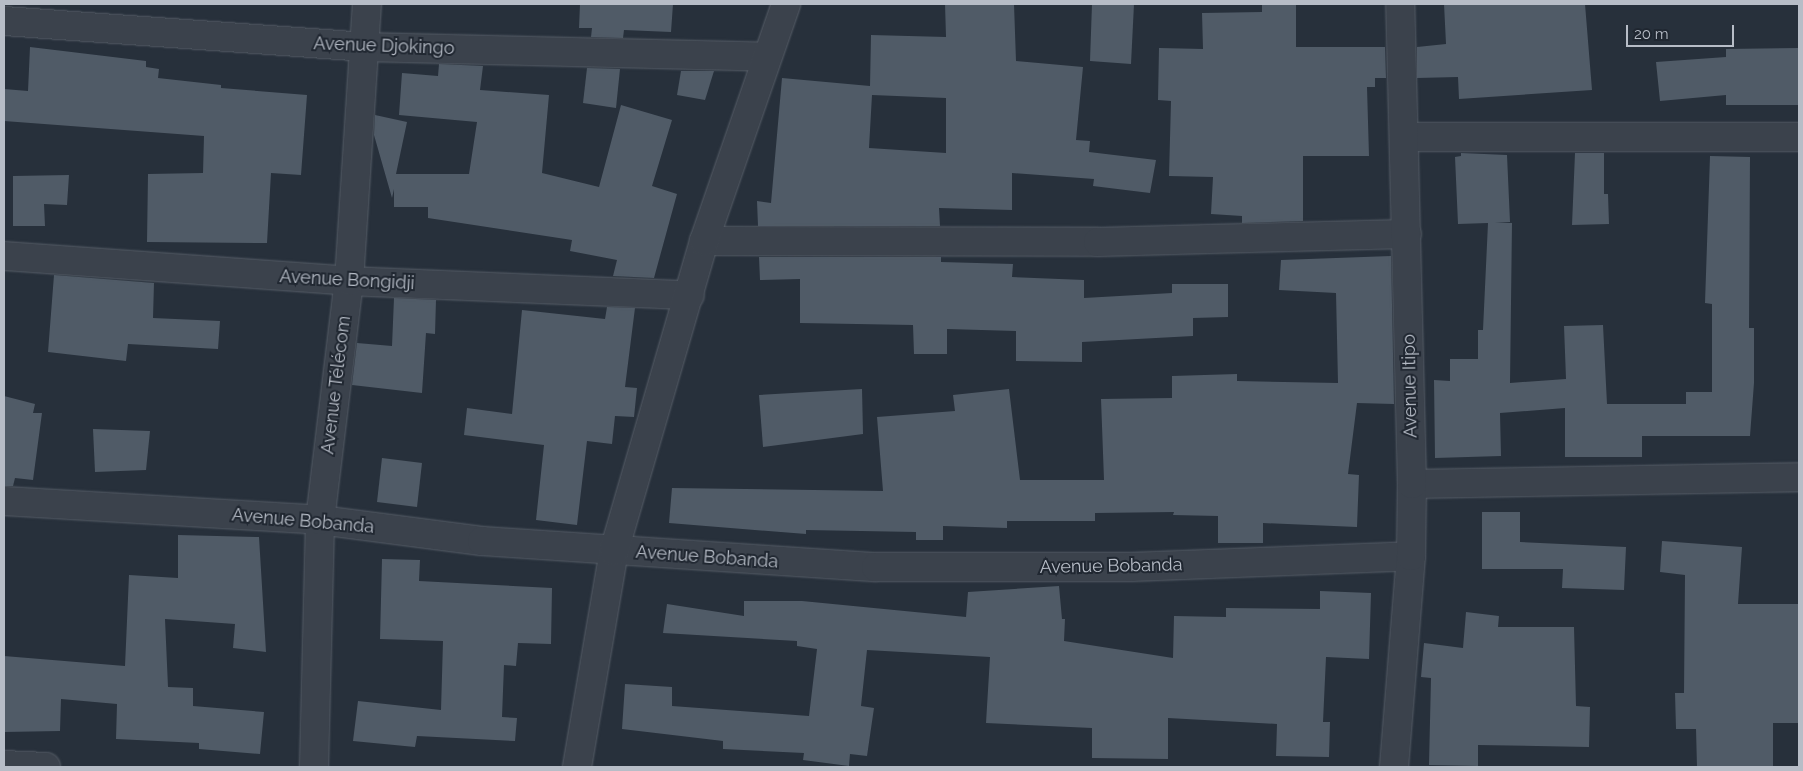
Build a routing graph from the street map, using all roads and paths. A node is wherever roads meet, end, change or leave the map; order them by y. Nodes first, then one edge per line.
1 (368, 4) edge
2 (786, 4) edge
3 (1400, 4) edge
4 (4, 21) edge
5 (367, 47) junction
6 (766, 57) junction
7 (1406, 137) junction
8 (1799, 137) edge
9 (1407, 234) junction
10 (704, 241) junction
11 (4, 256) edge
12 (349, 281) junction
13 (690, 295) junction
14 (1799, 477) edge
15 (1412, 484) junction
16 (4, 501) edge
17 (320, 520) junction
18 (614, 551) junction
19 (1411, 556) junction
20 (4, 764) edge
21 (46, 767) edge
22 (314, 767) edge
23 (577, 767) edge
24 (1394, 767) edge

1 - 5 street, Avenue Télécom
2 - 6 street
3 - 7 street, Avenue Itipo
4 - 5 street, Avenue Djokingo
5 - 6 street, Avenue Djokingo
5 - 12 street, Avenue Télécom
6 - 10 street
7 - 8 street
7 - 9 street, Avenue Itipo
9 - 10 street
9 - 15 street, Avenue Itipo
10 - 13 street
11 - 12 street, Avenue Bongidji
12 - 13 street, Avenue Bongidji
12 - 17 street, Avenue Télécom
13 - 18 street
14 - 15 street
15 - 19 street, Avenue Itipo
16 - 17 street, Avenue Bobanda
17 - 18 street, Avenue Bobanda
17 - 22 street, Avenue Télécom
18 - 19 street, Avenue Bobanda
18 - 23 street
19 - 24 street, Avenue Itipo
20 - 21 street

